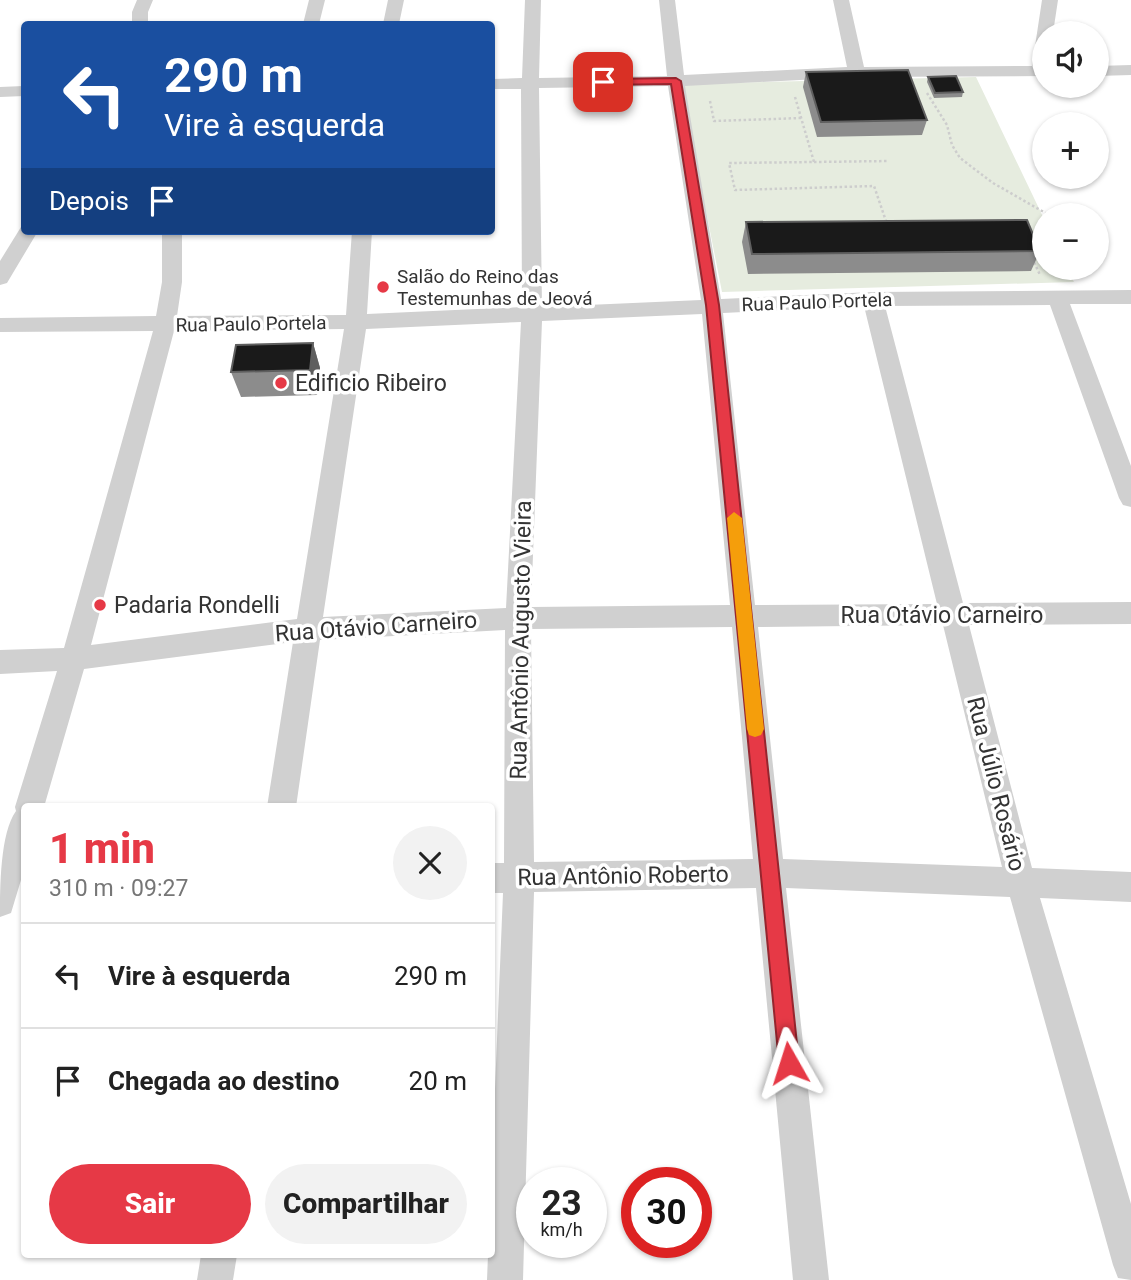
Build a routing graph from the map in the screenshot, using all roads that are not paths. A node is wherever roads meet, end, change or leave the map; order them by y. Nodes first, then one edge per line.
1 (317, 0) edge
2 (396, 0) edge
3 (533, 0) edge
4 (667, 0) edge
5 (841, 0) edge
6 (1050, 0) edge
7 (312, 21) edge
8 (392, 21) edge
9 (1047, 21) edge
10 (1131, 70) edge
11 (1032, 71) edge
12 (1109, 71) edge
13 (857, 72) junction
14 (676, 81) junction
15 (530, 83) junction
16 (495, 84) edge
17 (0, 92) edge
18 (21, 92) edge
19 (26, 235) edge
20 (172, 235) edge
21 (362, 235) edge
22 (0, 278) edge
23 (1056, 296) junction
24 (1131, 297) edge
25 (873, 299) junction
26 (712, 305) junction
27 (532, 314) junction
28 (356, 322) junction
29 (0, 325) edge
30 (166, 325) junction
31 (1131, 498) edge
32 (1131, 612) edge
33 (953, 615) junction
34 (745, 616) junction
35 (518, 618) junction
36 (309, 629) junction
37 (74, 659) junction
38 (0, 662) edge
39 (30, 803) edge
40 (282, 803) edge
41 (21, 832) edge
42 (769, 873) junction
43 (505, 879) edge
44 (1021, 884) junction
45 (1131, 887) edge
46 (0, 902) edge
47 (219, 1258) edge
48 (1131, 1265) edge
49 (215, 1280) edge
50 (505, 1280) edge
51 (811, 1280) edge

1 - 7 street
2 - 8 street
3 - 15 street, Rua Antônio Augusto Vieira
4 - 14 street
5 - 13 street
6 - 9 street
10 - 12 street
11 - 13 street
13 - 14 street
14 - 15 street
14 - 26 street
15 - 16 street
15 - 27 street, Rua Antônio Augusto Vieira
17 - 18 street
19 - 22 street
20 - 30 street
21 - 28 street
23 - 24 street, Rua Paulo Portela
23 - 25 street, Rua Paulo Portela
23 - 31 street
25 - 26 street, Rua Paulo Portela
25 - 33 street, Rua Júlio Rosário
26 - 27 street, Rua Paulo Portela
26 - 34 street
27 - 28 street, Rua Paulo Portela
27 - 35 street, Rua Antônio Augusto Vieira
28 - 30 street, Rua Paulo Portela
28 - 36 street
29 - 30 street, Rua Paulo Portela
30 - 37 street
32 - 33 street, Rua Otávio Carneiro
33 - 34 street, Rua Otávio Carneiro
33 - 44 street, Rua Júlio Rosário
34 - 35 street, Rua Otávio Carneiro
34 - 42 street
35 - 36 street, Rua Otávio Carneiro
35 - 43 street, Rua Antônio Augusto Vieira
36 - 37 street, Rua Otávio Carneiro
36 - 40 street
37 - 38 street, Rua Otávio Carneiro
37 - 39 street
41 - 46 street
42 - 43 street, Rua Antônio Roberto
42 - 44 street, Rua Antônio Roberto
42 - 51 street
43 - 50 street, Rua Antônio Augusto Vieira
44 - 45 street, Rua Antônio Roberto
44 - 48 street, Rua Júlio Rosário
47 - 49 street

